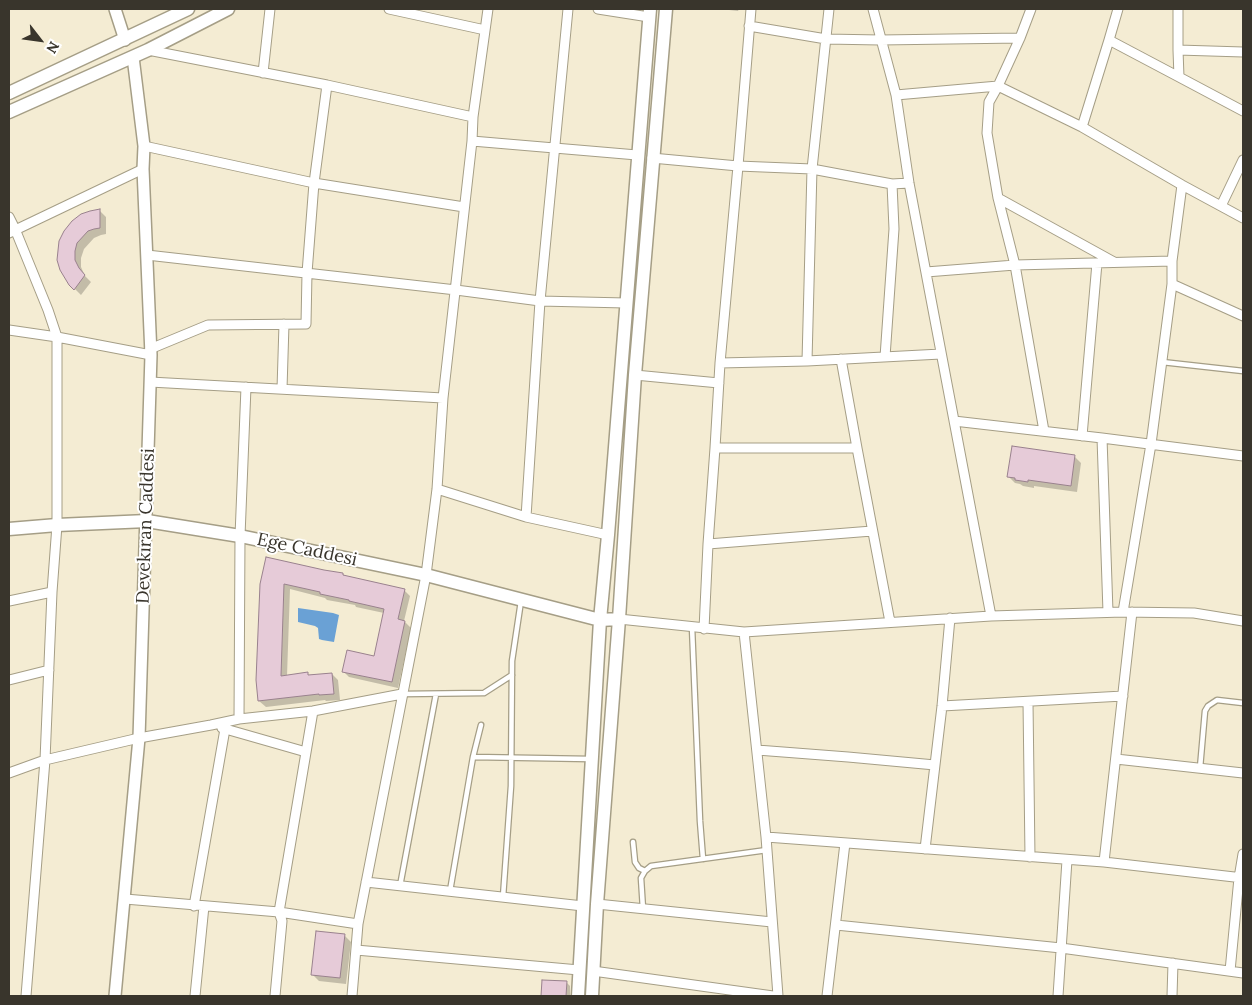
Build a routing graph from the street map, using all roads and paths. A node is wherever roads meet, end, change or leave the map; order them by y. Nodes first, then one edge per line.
1 (115, 9) edge
2 (188, 9) edge
3 (228, 9) edge
4 (270, 9) edge
5 (389, 9) edge
6 (488, 9) edge
7 (568, 9) edge
8 (598, 9) edge
9 (666, 9) edge
10 (751, 9) edge
11 (829, 9) edge
12 (873, 9) edge
13 (877, 9) edge
14 (1031, 9) edge
15 (1118, 9) edge
16 (1178, 9) edge
17 (649, 13) edge
18 (749, 26) junction
19 (484, 30) junction
20 (1020, 38) junction
21 (826, 39) junction
22 (125, 40) junction
23 (880, 40) junction
24 (1109, 40) junction
25 (148, 50) junction
26 (1178, 50) junction
27 (1243, 52) edge
28 (132, 57) junction
29 (263, 72) junction
30 (1179, 77) junction
31 (328, 85) junction
32 (998, 86) junction
33 (9, 93) edge
34 (896, 95) junction
35 (1243, 111) edge
36 (9, 112) edge
37 (473, 118) junction
38 (1082, 127) junction
39 (472, 141) junction
40 (144, 146) junction
41 (554, 148) junction
42 (638, 155) junction
43 (652, 158) junction
44 (1243, 160) edge
45 (738, 166) junction
46 (142, 169) junction
47 (812, 169) junction
48 (314, 183) junction
49 (909, 183) junction
50 (892, 184) junction
51 (1182, 185) junction
52 (998, 198) junction
53 (1221, 206) junction
54 (464, 208) junction
55 (9, 216) edge
56 (1243, 218) edge
57 (12, 231) edge
58 (147, 255) junction
59 (1172, 261) junction
60 (1097, 263) junction
61 (1116, 263) junction
62 (1015, 265) junction
63 (307, 272) junction
64 (926, 272) junction
65 (1172, 284) junction
66 (456, 290) junction
67 (540, 301) junction
68 (626, 303) junction
69 (1243, 316) edge
70 (284, 324) junction
71 (9, 330) edge
72 (58, 337) junction
73 (151, 352) junction
74 (941, 354) junction
75 (885, 357) junction
76 (841, 359) junction
77 (807, 361) junction
78 (1162, 362) junction
79 (720, 363) junction
80 (1243, 371) edge
81 (635, 376) junction
82 (150, 382) junction
83 (719, 383) junction
84 (246, 388) junction
85 (282, 389) junction
86 (443, 398) junction
87 (954, 421) junction
88 (1044, 432) junction
89 (1082, 436) junction
90 (1102, 438) junction
91 (1152, 444) junction
92 (715, 448) junction
93 (857, 448) junction
94 (1243, 456) edge
95 (437, 489) junction
96 (526, 517) junction
97 (146, 521) junction
98 (58, 524) junction
99 (9, 529) edge
100 (872, 531) junction
101 (608, 535) junction
102 (240, 536) junction
103 (708, 544) junction
104 (426, 575) junction
105 (52, 592) junction
106 (522, 600) junction
107 (9, 601) edge
108 (1108, 612) junction
109 (1127, 612) junction
110 (991, 616) junction
111 (950, 618) junction
112 (600, 620) junction
113 (619, 620) junction
114 (1243, 621) edge
115 (890, 622) junction
116 (692, 628) junction
117 (704, 629) junction
118 (744, 632) junction
119 (49, 670) junction
120 (512, 675) junction
121 (9, 680) edge
122 (402, 694) junction
123 (436, 694) junction
124 (1123, 696) junction
125 (1028, 702) junction
126 (1243, 703) edge
127 (942, 706) junction
128 (313, 712) junction
129 (239, 719) junction
130 (481, 725) dead end
131 (211, 726) junction
132 (225, 730) junction
133 (139, 738) junction
134 (757, 750) junction
135 (306, 752) junction
136 (473, 757) junction
137 (511, 758) junction
138 (592, 759) junction
139 (1116, 759) junction
140 (46, 760) junction
141 (935, 765) junction
142 (1200, 768) junction
143 (9, 772) edge
144 (1243, 773) edge
145 (766, 836) junction
146 (632, 842) dead end
147 (845, 843) junction
148 (925, 849) junction
149 (767, 850) junction
150 (1243, 854) edge
151 (1030, 857) junction
152 (703, 859) junction
153 (1067, 860) junction
154 (1104, 862) junction
155 (645, 871) junction
156 (1241, 878) edge
157 (366, 882) junction
158 (400, 886) junction
159 (450, 891) junction
160 (503, 897) junction
161 (125, 899) junction
162 (597, 904) junction
163 (194, 906) junction
164 (204, 906) junction
165 (583, 906) junction
166 (643, 909) junction
167 (280, 912) junction
168 (772, 922) junction
169 (358, 924) junction
170 (836, 925) junction
171 (1061, 948) junction
172 (356, 950) junction
173 (1173, 963) junction
174 (579, 970) junction
175 (593, 971) junction
176 (1230, 972) junction
177 (1243, 973) edge
178 (26, 996) edge
179 (115, 996) edge
180 (195, 996) edge
181 (275, 996) edge
182 (352, 996) edge
183 (578, 996) edge
184 (592, 996) edge
185 (773, 996) edge
186 (778, 996) edge
187 (827, 996) edge
188 (1058, 996) edge
189 (1172, 996) edge

1 - 22 street
2 - 22 main road
3 - 25 main road
4 - 29 street
5 - 19 street
6 - 19 street
7 - 41 street
8 - 17 street
9 - 43 main road
10 - 18 street
11 - 21 street
12 - 23 street
13 - 23 street
14 - 20 street
15 - 24 street
16 - 26 street
17 - 42 main road
18 - 21 street
18 - 45 street
19 - 37 street
20 - 23 street
20 - 32 street
21 - 23 street
21 - 47 street
22 - 28 main road
22 - 33 main road
23 - 34 street
24 - 30 street
24 - 38 street
25 - 28 main road
25 - 29 street
26 - 27 street
26 - 30 street
28 - 36 main road
28 - 40 street, Devekıran Caddesi
29 - 31 street
30 - 35 street
31 - 37 street
31 - 48 street
32 - 34 street
32 - 38 street
32 - 52 street
34 - 49 street
37 - 39 street
38 - 51 street
39 - 41 street
39 - 54 street
40 - 46 street, Devekıran Caddesi
40 - 48 street
41 - 42 street
41 - 67 street
42 - 68 main road
43 - 45 street
43 - 81 main road
44 - 53 street
45 - 47 street
45 - 79 street
46 - 57 street
46 - 58 street, Devekıran Caddesi
47 - 50 street
47 - 77 street
48 - 54 street
48 - 63 street
49 - 50 street
49 - 64 street
50 - 75 street
51 - 53 street
51 - 59 street
52 - 61 street
52 - 62 street
53 - 56 street
54 - 66 street
55 - 57 street
57 - 72 street
58 - 63 street
58 - 73 street, Devekıran Caddesi
59 - 61 street
59 - 65 street
60 - 61 street
60 - 62 street
60 - 89 street
62 - 64 street
62 - 88 street
63 - 66 street
63 - 70 street
64 - 74 street
65 - 69 street
65 - 78 street
66 - 67 street
66 - 86 street
67 - 68 street
67 - 96 street
68 - 101 main road
70 - 73 street
70 - 85 street
71 - 72 street
72 - 73 street
72 - 98 street
73 - 82 street, Devekıran Caddesi
74 - 75 street
74 - 87 street
75 - 76 street
76 - 77 street
76 - 93 street
77 - 79 street
78 - 80 lane
78 - 91 street
79 - 83 street
81 - 83 street
81 - 113 main road
82 - 84 street
82 - 97 street, Devekıran Caddesi
83 - 92 street
84 - 85 street
84 - 102 street
85 - 86 street
86 - 95 street
87 - 88 street
87 - 110 street
88 - 89 street
89 - 90 street
90 - 91 street
90 - 108 street
91 - 94 street
91 - 109 street
92 - 93 street
92 - 103 street
93 - 100 street
95 - 96 street
95 - 104 street
96 - 101 street
97 - 98 main road, Ege Caddesi
97 - 102 main road, Ege Caddesi
97 - 133 street, Devekıran Caddesi
98 - 99 main road, Ege Caddesi
98 - 105 street
100 - 103 street
100 - 115 street
101 - 112 main road
102 - 104 main road, Ege Caddesi
102 - 129 street
103 - 117 street
104 - 106 main road, Ege Caddesi
104 - 122 street
105 - 107 street
105 - 119 street
106 - 112 main road, Ege Caddesi
106 - 120 lane
108 - 109 street
108 - 110 street
109 - 114 street
109 - 124 street
110 - 111 street
111 - 115 street
111 - 127 street
112 - 113 main road, Ege Caddesi
112 - 138 main road
113 - 116 street
113 - 162 main road
115 - 118 street
116 - 117 street
116 - 152 lane
117 - 118 street
118 - 134 street
119 - 121 street
119 - 140 street
120 - 123 lane
120 - 137 lane
122 - 123 lane
122 - 128 street
122 - 157 street
123 - 158 lane
124 - 125 street
124 - 139 street
125 - 127 street
125 - 151 street
126 - 142 lane
127 - 141 street
128 - 129 street
128 - 135 street
129 - 131 street
130 - 136 lane
131 - 132 street
131 - 133 street
132 - 135 street
132 - 163 street
133 - 140 street
133 - 161 street, Devekıran Caddesi
134 - 141 street
134 - 145 street
135 - 167 street
136 - 137 lane
136 - 159 lane
137 - 138 lane
137 - 160 lane
138 - 165 main road
139 - 142 street
139 - 154 street
140 - 143 street
140 - 178 street
141 - 148 street
142 - 144 street
145 - 147 street
145 - 149 street
146 - 155 lane
147 - 148 street
147 - 170 street
148 - 151 street
149 - 152 lane
149 - 168 street
150 - 156 street
151 - 153 street
152 - 155 lane
153 - 154 street
153 - 171 street
154 - 156 street
155 - 166 lane
156 - 176 street
157 - 158 street
157 - 169 street
158 - 159 street
159 - 160 street
160 - 165 street
161 - 163 street
161 - 179 street, Devekıran Caddesi
162 - 166 street
162 - 175 main road
163 - 164 street
164 - 167 street
164 - 180 street
165 - 174 main road
166 - 168 street
167 - 169 street
167 - 181 street
168 - 186 street
169 - 172 street
170 - 171 street
170 - 187 street
171 - 173 street
171 - 188 street
172 - 174 street
172 - 182 street
173 - 176 street
173 - 189 street
174 - 183 main road
175 - 184 main road
175 - 185 street
176 - 177 street

